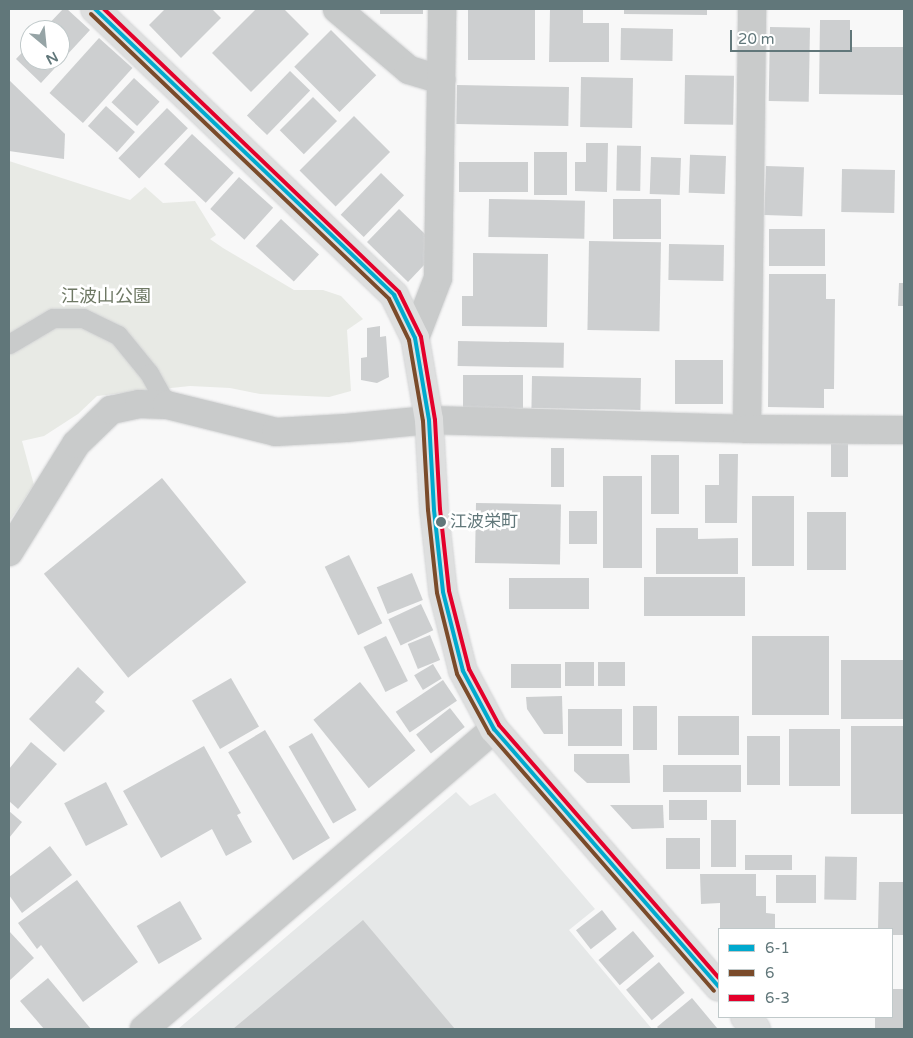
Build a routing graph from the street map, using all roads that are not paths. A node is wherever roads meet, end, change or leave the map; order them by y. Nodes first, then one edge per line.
1 (95, 9) edge
2 (337, 9) edge
3 (442, 9) edge
4 (752, 9) edge
5 (442, 80) junction
6 (415, 338) junction
7 (9, 344) edge
8 (167, 405) junction
9 (429, 420) junction
10 (747, 429) junction
11 (904, 430) edge
12 (9, 552) edge
13 (494, 728) junction
14 (718, 987) edge
15 (746, 1018) edge
16 (144, 1029) edge
17 (756, 1029) edge

1 - 6 street
2 - 5 street
3 - 5 street
4 - 10 street
5 - 6 street
6 - 9 street
7 - 8 lane
8 - 9 street
8 - 12 street
9 - 10 street
9 - 13 street
10 - 11 street
13 - 14 street
13 - 16 street
15 - 17 street

